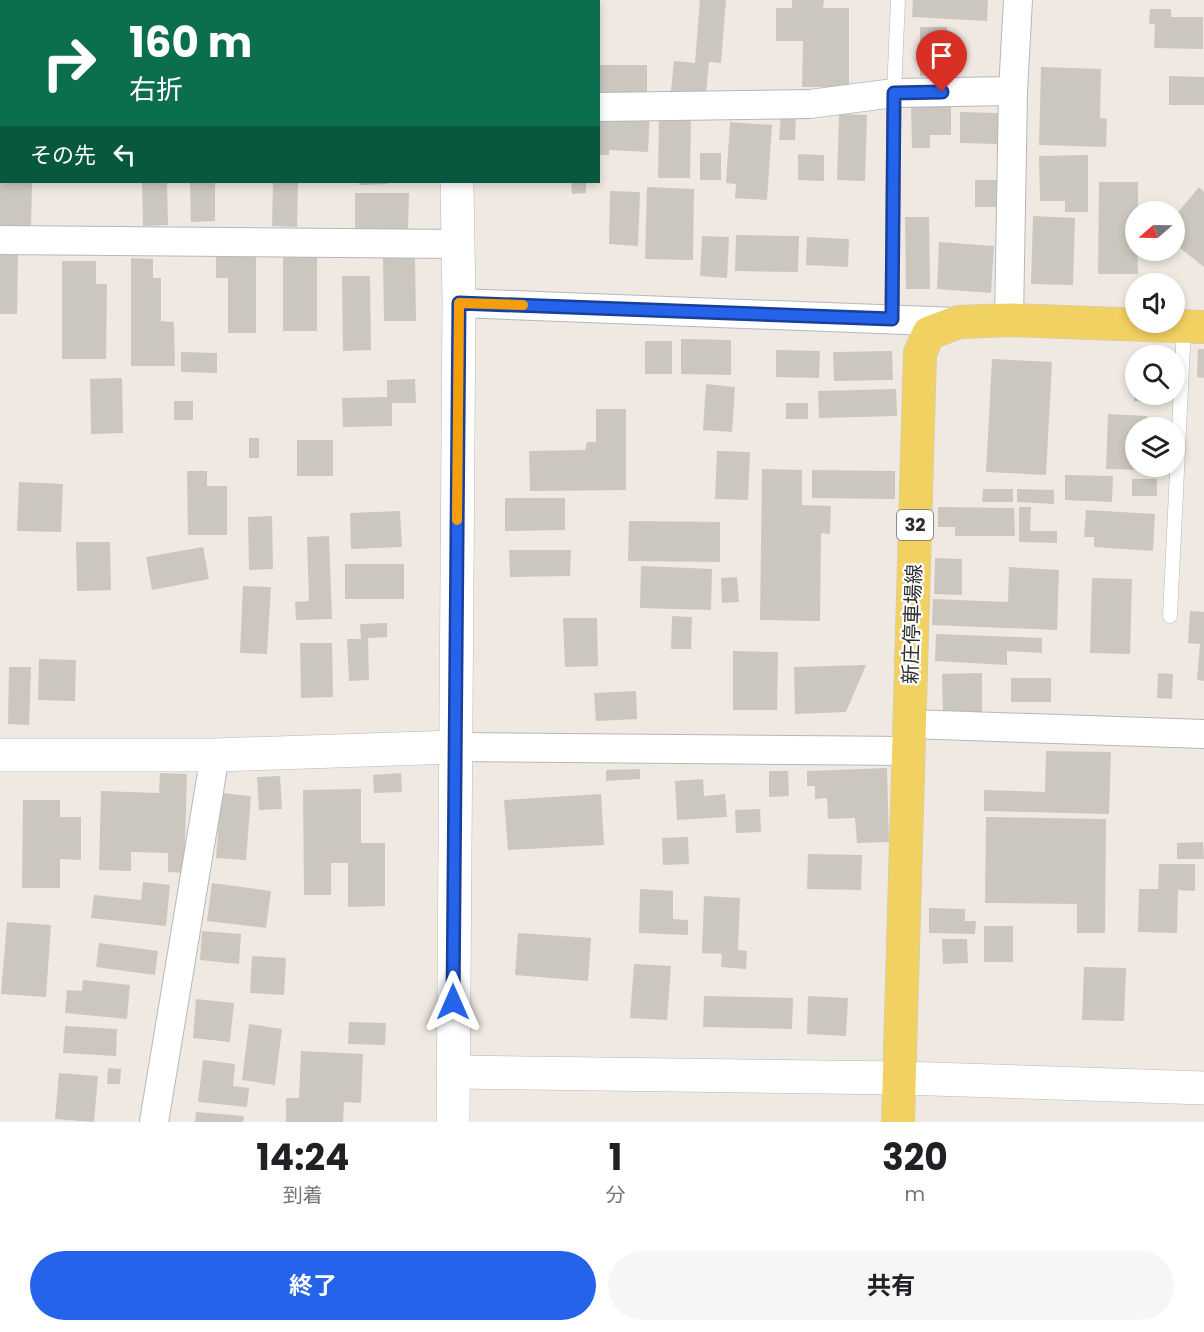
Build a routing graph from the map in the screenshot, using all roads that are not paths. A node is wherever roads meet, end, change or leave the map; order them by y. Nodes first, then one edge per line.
1 (898, 0) edge
2 (1018, 0) edge
3 (1013, 91) junction
4 (894, 93) junction
5 (600, 107) edge
6 (457, 183) edge
7 (0, 240) edge
8 (458, 244) junction
9 (459, 303) junction
10 (892, 319) junction
11 (1009, 320) junction
12 (958, 322) junction
13 (1194, 326) edge
14 (1170, 616) dead end
15 (1204, 734) edge
16 (908, 737) junction
17 (455, 747) junction
18 (0, 755) edge
19 (215, 755) junction
20 (453, 1072) junction
21 (901, 1078) junction
22 (1204, 1088) edge
23 (154, 1122) edge
24 (453, 1122) edge
25 (898, 1122) edge

1 - 4 lane
2 - 3 street
3 - 4 street
3 - 11 street
4 - 5 street
4 - 10 lane
6 - 8 street
7 - 8 street
8 - 9 street
9 - 10 street
9 - 17 street
10 - 12 street
11 - 12 main road, 新庄停車場線 / 32
11 - 13 main road, 新庄停車場線 / 32
12 - 16 main road, 新庄停車場線 / 32
13 - 14 lane
15 - 16 street
16 - 17 street
16 - 21 main road, 新庄停車場線 / 32
17 - 19 street
17 - 20 street
18 - 19 street
19 - 23 street
20 - 21 street
20 - 24 street
21 - 22 street
21 - 25 main road, 新庄停車場線 / 32

